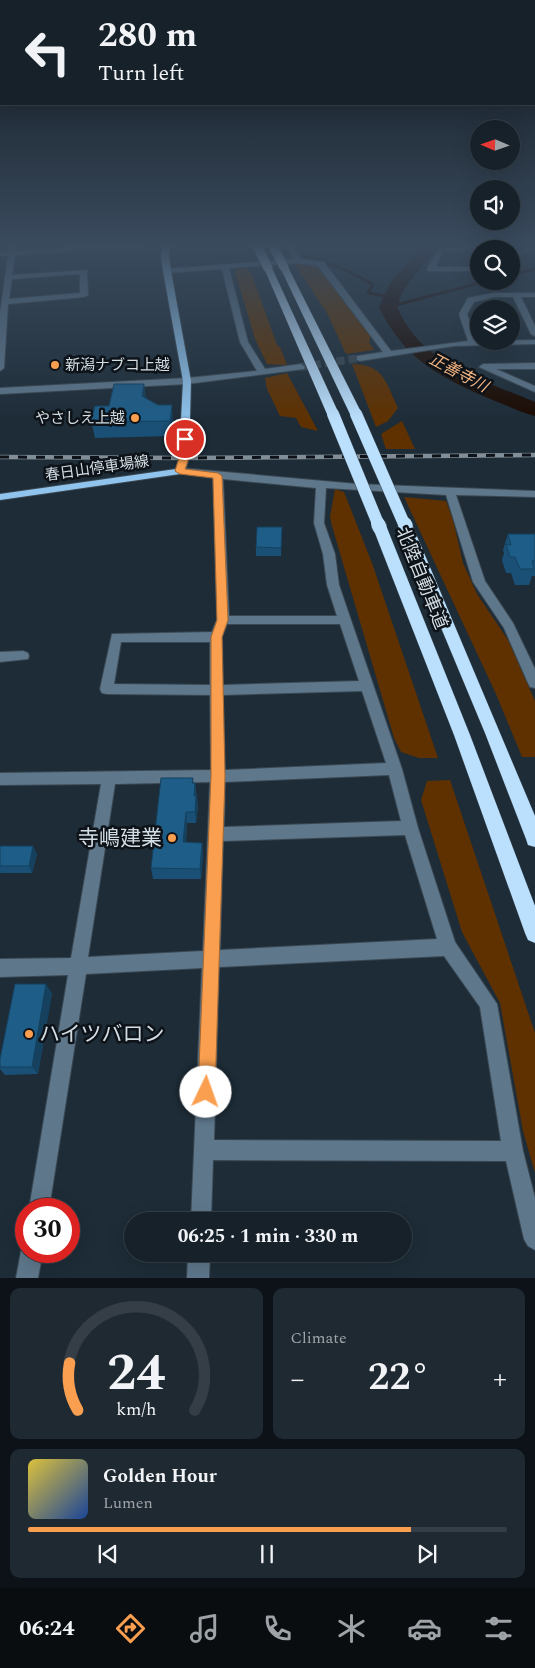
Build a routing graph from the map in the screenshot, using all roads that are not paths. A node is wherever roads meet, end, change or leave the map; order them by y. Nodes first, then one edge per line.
1 (3, 304) edge
2 (173, 304) edge
3 (235, 304) edge
4 (284, 304) edge
5 (302, 304) edge
6 (352, 304) edge
7 (469, 304) edge
8 (520, 304) edge
9 (470, 334) edge
10 (535, 334) edge
11 (520, 342) edge
12 (535, 342) edge
13 (470, 343) edge
14 (1, 348) edge
15 (389, 354) junction
16 (360, 358) tunnel mouth
17 (535, 366) edge
18 (301, 367) tunnel mouth
19 (0, 368) edge
20 (262, 372) junction
21 (187, 381) junction
22 (535, 389) edge
23 (0, 391) edge
24 (180, 471) junction
25 (218, 476) junction
26 (321, 486) junction
27 (450, 492) junction
28 (535, 494) edge
29 (0, 497) edge
30 (223, 620) junction
31 (344, 620) junction
32 (216, 637) junction
33 (23, 656) dead end
34 (0, 657) edge
35 (535, 683) edge
36 (366, 686) junction
37 (217, 690) junction
38 (395, 769) junction
39 (218, 776) junction
40 (109, 777) junction
41 (0, 779) edge
42 (410, 828) junction
43 (216, 834) junction
44 (535, 839) edge
45 (535, 933) edge
46 (448, 947) junction
47 (212, 958) junction
48 (79, 966) junction
49 (0, 968) edge
50 (204, 1150) junction
51 (513, 1151) junction
52 (41, 1198) edge
53 (201, 1212) edge
54 (535, 1239) edge
55 (199, 1262) edge
56 (30, 1263) edge
57 (27, 1278) edge
58 (198, 1278) edge

1 - 14 street
2 - 21 main road
3 - 20 street
4 - 45 highway, 北陸自動車道, bridge
5 - 44 highway, 北陸自動車道, bridge
6 - 15 street
7 - 9 street
8 - 10 street
11 - 12 street
13 - 15 street
14 - 19 street
15 - 16 street
17 - 22 street
18 - 20 street
20 - 21 street
21 - 23 street
21 - 24 main road
24 - 25 street
24 - 29 main road, 春日山停車場線
25 - 26 street
25 - 30 street
26 - 27 street
26 - 31 street
27 - 28 street
27 - 35 street
30 - 31 street
30 - 32 street
31 - 36 street
32 - 37 street
32 - 37 street
33 - 34 street
36 - 37 street
36 - 38 street
37 - 39 street
38 - 39 street
38 - 42 street
39 - 40 street
39 - 43 street
40 - 41 street
40 - 48 street
42 - 43 street
42 - 46 street
43 - 47 street
46 - 47 street
46 - 51 street
47 - 48 street
47 - 50 street
48 - 49 street
48 - 52 street
50 - 51 street
50 - 53 street
51 - 54 street
55 - 58 street
56 - 57 street

